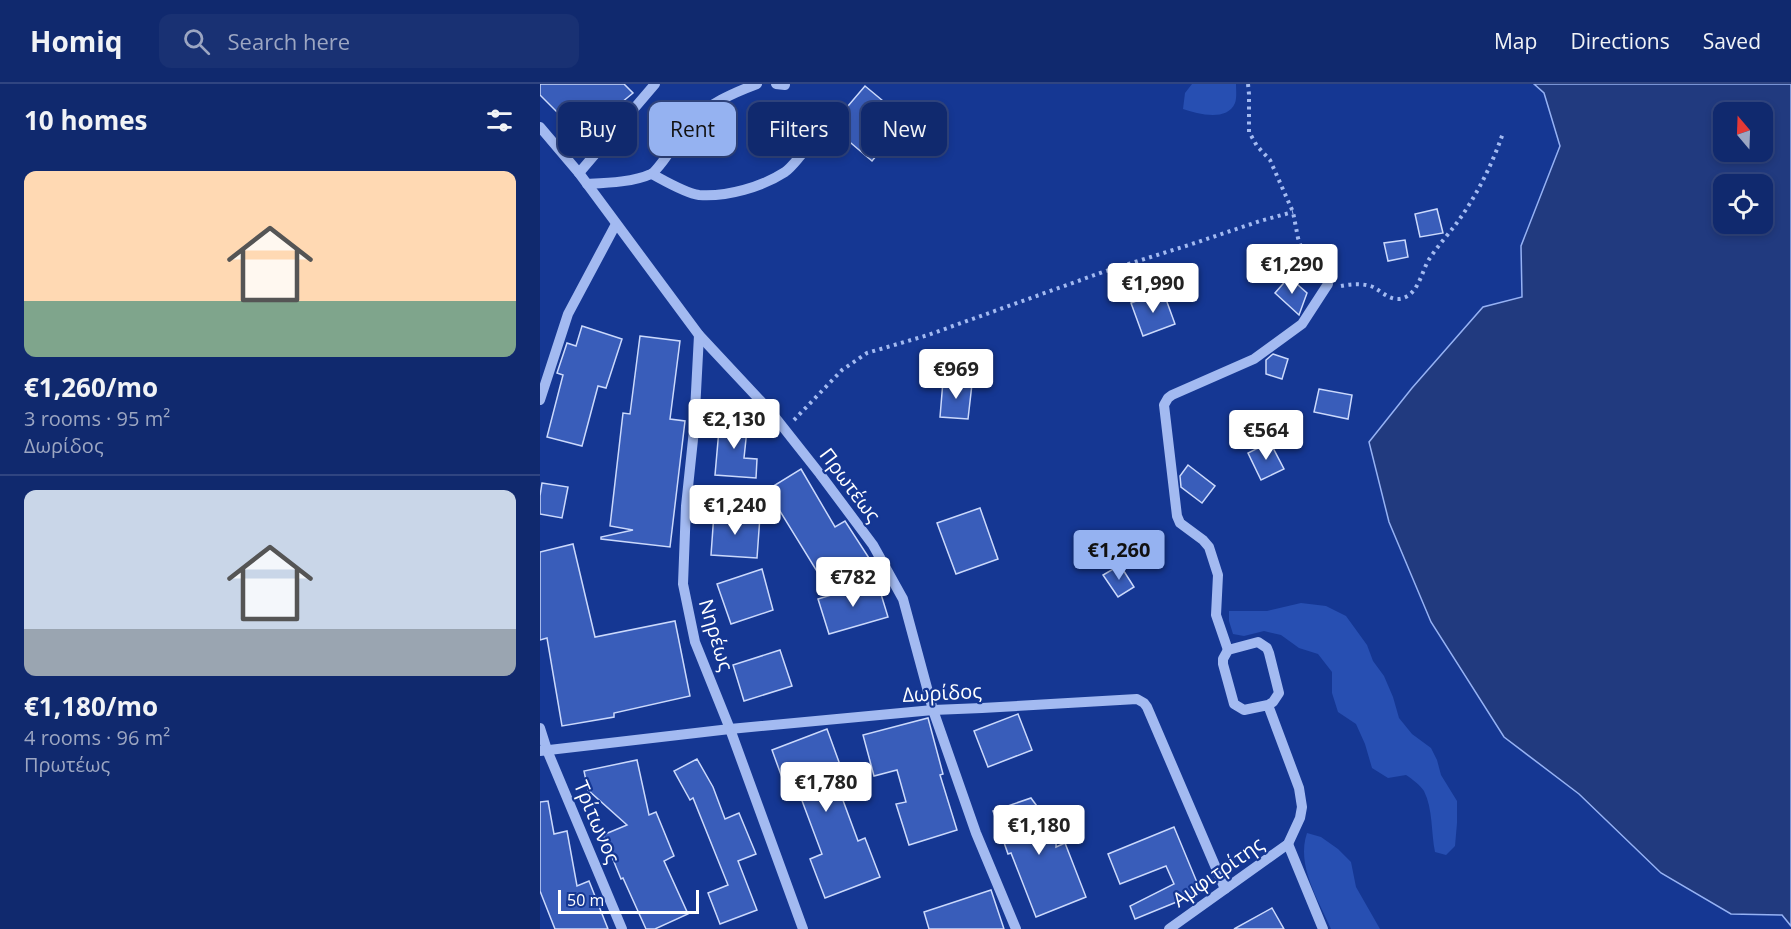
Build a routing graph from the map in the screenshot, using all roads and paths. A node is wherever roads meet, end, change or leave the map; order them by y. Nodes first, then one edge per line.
1 (655, 84) edge
2 (757, 84) edge
3 (1248, 84) edge
4 (540, 127) edge
5 (1503, 133) dead end
6 (800, 156) edge
7 (579, 173) junction
8 (652, 174) junction
9 (587, 184) junction
10 (1293, 212) junction
11 (616, 224) junction
12 (1328, 284) junction
13 (699, 335) junction
14 (540, 400) edge
15 (785, 430) junction
16 (1228, 650) junction
17 (1268, 705) junction
18 (933, 710) junction
19 (540, 728) edge
20 (730, 729) junction
21 (543, 750) edge
22 (1288, 844) junction
23 (1225, 889) junction
24 (622, 929) edge
25 (802, 929) edge
26 (1016, 929) edge
27 (1169, 929) edge
28 (1323, 929) edge

1 - 7 street
2 - 8 street
3 - 10 path
4 - 7 street, Πρωτέως
5 - 12 path
6 - 8 street
7 - 9 street, Πρωτέως
8 - 9 street
9 - 11 street, Πρωτέως
10 - 12 path
10 - 15 path
11 - 13 street, Πρωτέως
11 - 14 street
12 - 16 street
13 - 15 street, Πρωτέως
13 - 20 street, Νηρέως
15 - 18 street, Πρωτέως
16 - 17 street
16 - 17 street
17 - 22 street
18 - 20 street, Δωρίδος
18 - 23 street, Δωρίδος
18 - 26 street, Πρωτέως
19 - 21 street, Τρίτωνος
20 - 21 street, Δωρίδος
20 - 25 street, Νηρέως
21 - 24 street, Τρίτωνος
22 - 23 street, Αμφιτρίτης
22 - 28 street
23 - 27 street, Αμφιτρίτης

